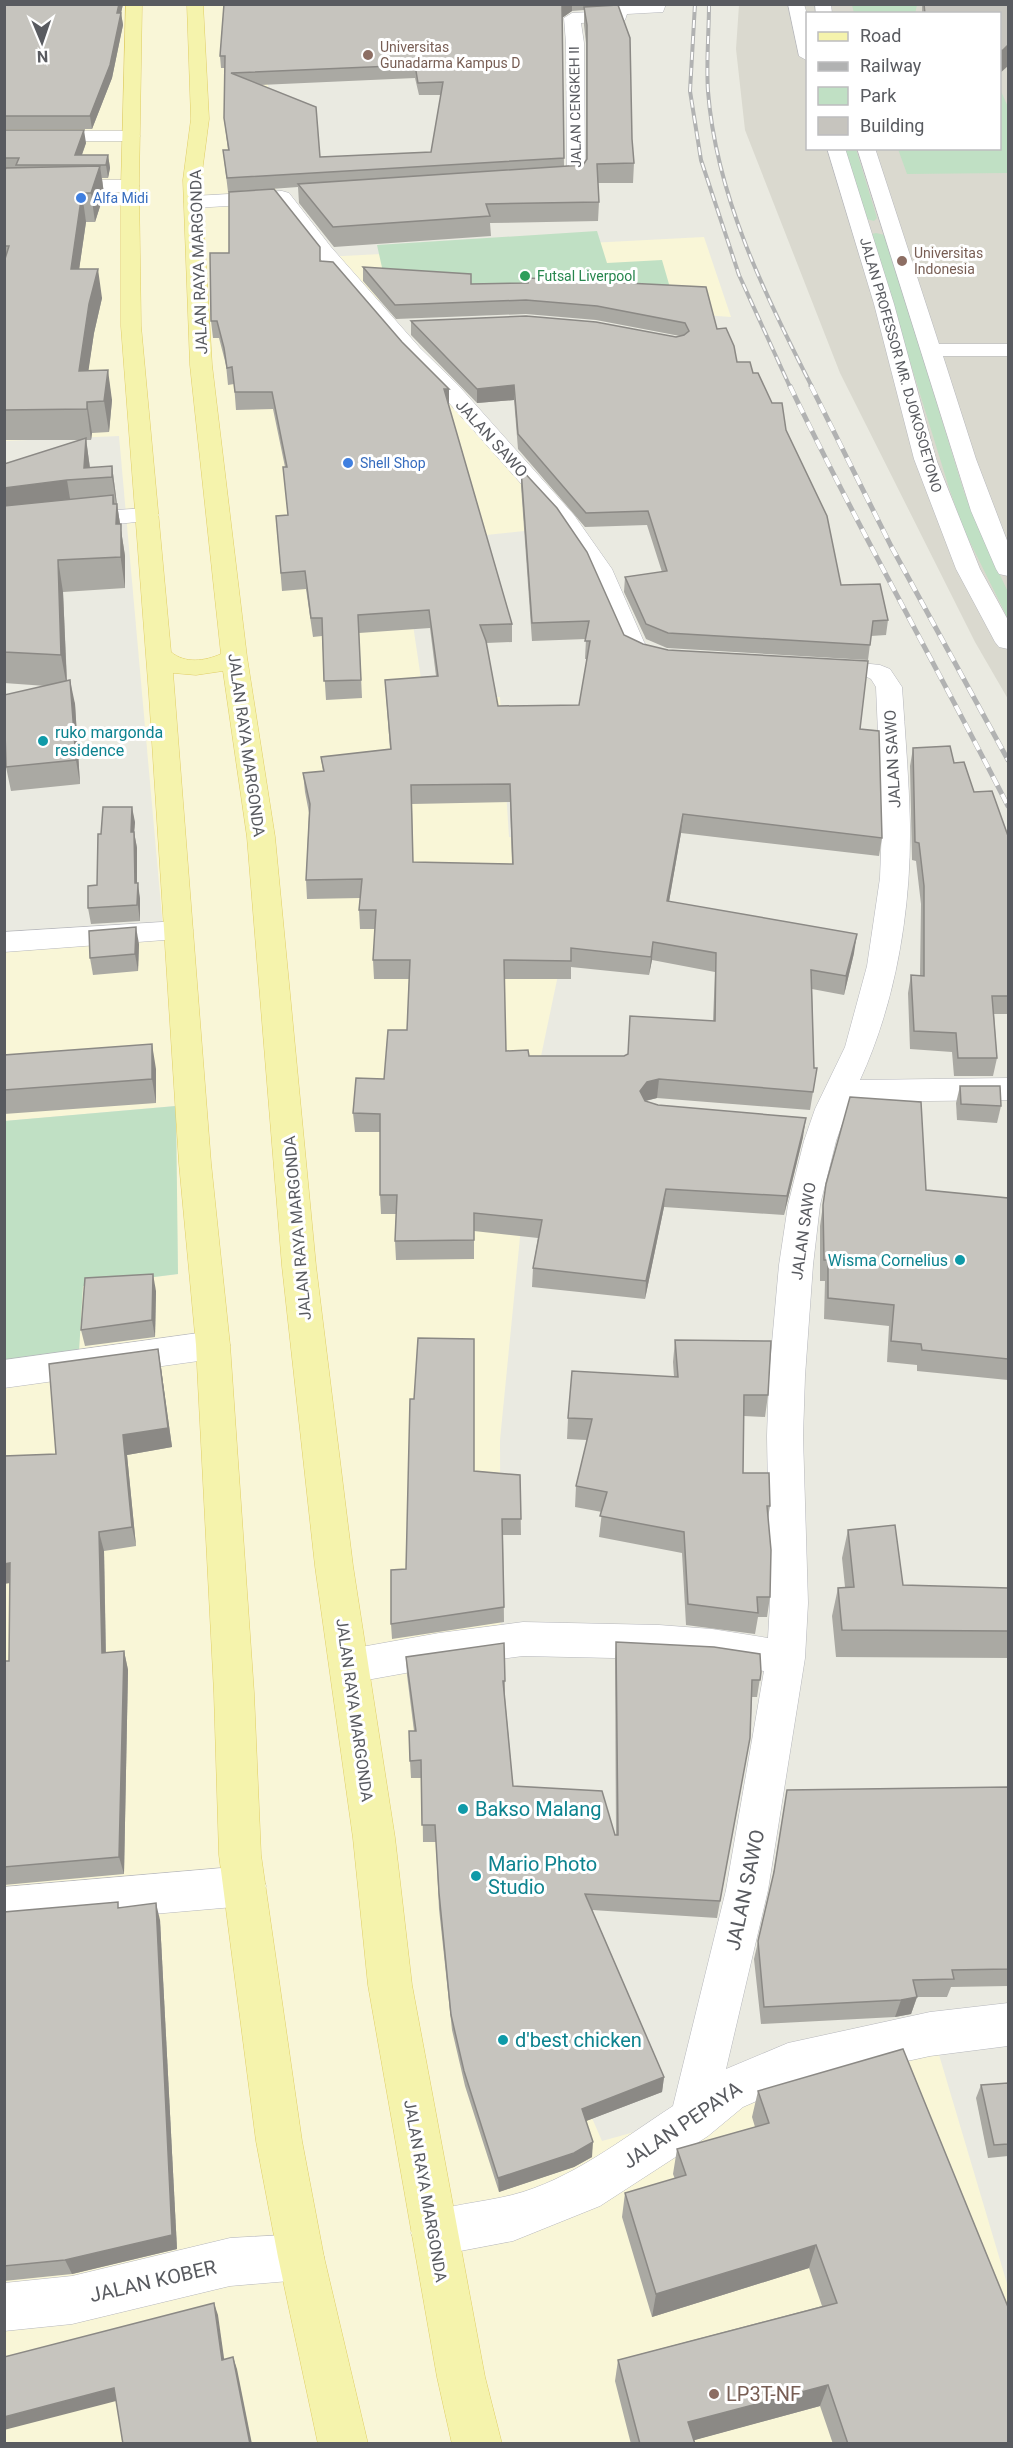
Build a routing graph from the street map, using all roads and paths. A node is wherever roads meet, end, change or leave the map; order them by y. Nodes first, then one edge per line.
1 (134, 4) edge
2 (195, 4) edge
3 (658, 4) edge
4 (796, 4) edge
5 (806, 52) edge
6 (4, 136) edge
7 (131, 136) junction
8 (838, 150) edge
9 (867, 150) edge
10 (523, 181) edge
11 (130, 186) junction
12 (4, 189) edge
13 (194, 202) junction
14 (861, 226) junction
15 (892, 227) junction
16 (930, 350) junction
17 (1008, 350) edge
18 (147, 515) junction
19 (4, 529) edge
20 (1008, 569) edge
21 (1008, 642) edge
22 (158, 653) junction
23 (693, 659) edge
24 (802, 665) edge
25 (236, 671) junction
26 (162, 695) junction
27 (178, 930) junction
28 (4, 942) edge
29 (1008, 1089) edge
30 (840, 1091) junction
31 (792, 1122) edge
32 (826, 1125) junction
33 (213, 1345) junction
34 (4, 1374) edge
35 (786, 1658) junction
36 (350, 1666) junction
37 (244, 1886) junction
38 (4, 1907) edge
39 (1008, 2025) edge
40 (692, 2120) junction
41 (434, 2233) junction
42 (301, 2257) junction
43 (4, 2307) edge
44 (343, 2444) edge
45 (477, 2444) edge

1 - 7 main road
2 - 13 main road, JALAN RAYA MARGONDA
3 - 10 street, JALAN CENGKEH II
4 - 5 street
6 - 7 street
7 - 11 main road
8 - 14 street, JALAN PROFESSOR MR. DJOKOSOETONO
9 - 15 street, JALAN PROFESSOR MR. DJOKOSOETONO
11 - 12 street
11 - 18 main road
13 - 23 street, JALAN SAWO
13 - 25 main road, JALAN RAYA MARGONDA
14 - 15 street
14 - 21 street, JALAN PROFESSOR MR. DJOKOSOETONO
15 - 16 street, JALAN PROFESSOR MR. DJOKOSOETONO
16 - 17 street
16 - 20 street, JALAN PROFESSOR MR. DJOKOSOETONO
18 - 19 street
18 - 22 main road
22 - 25 main road
22 - 26 main road
24 - 30 street, JALAN SAWO
25 - 26 main road
25 - 36 main road, JALAN RAYA MARGONDA
26 - 27 main road
27 - 28 street
27 - 33 main road
29 - 30 street
30 - 32 street, JALAN SAWO
31 - 32 street
32 - 35 street, JALAN SAWO
33 - 34 street
33 - 37 main road
35 - 36 street
35 - 40 street, JALAN SAWO
36 - 41 main road, JALAN RAYA MARGONDA
37 - 38 street
37 - 42 main road
39 - 40 street, JALAN PEPAYA
40 - 41 street, JALAN PEPAYA
41 - 45 main road, JALAN RAYA MARGONDA
42 - 43 street, JALAN KOBER
42 - 44 main road

